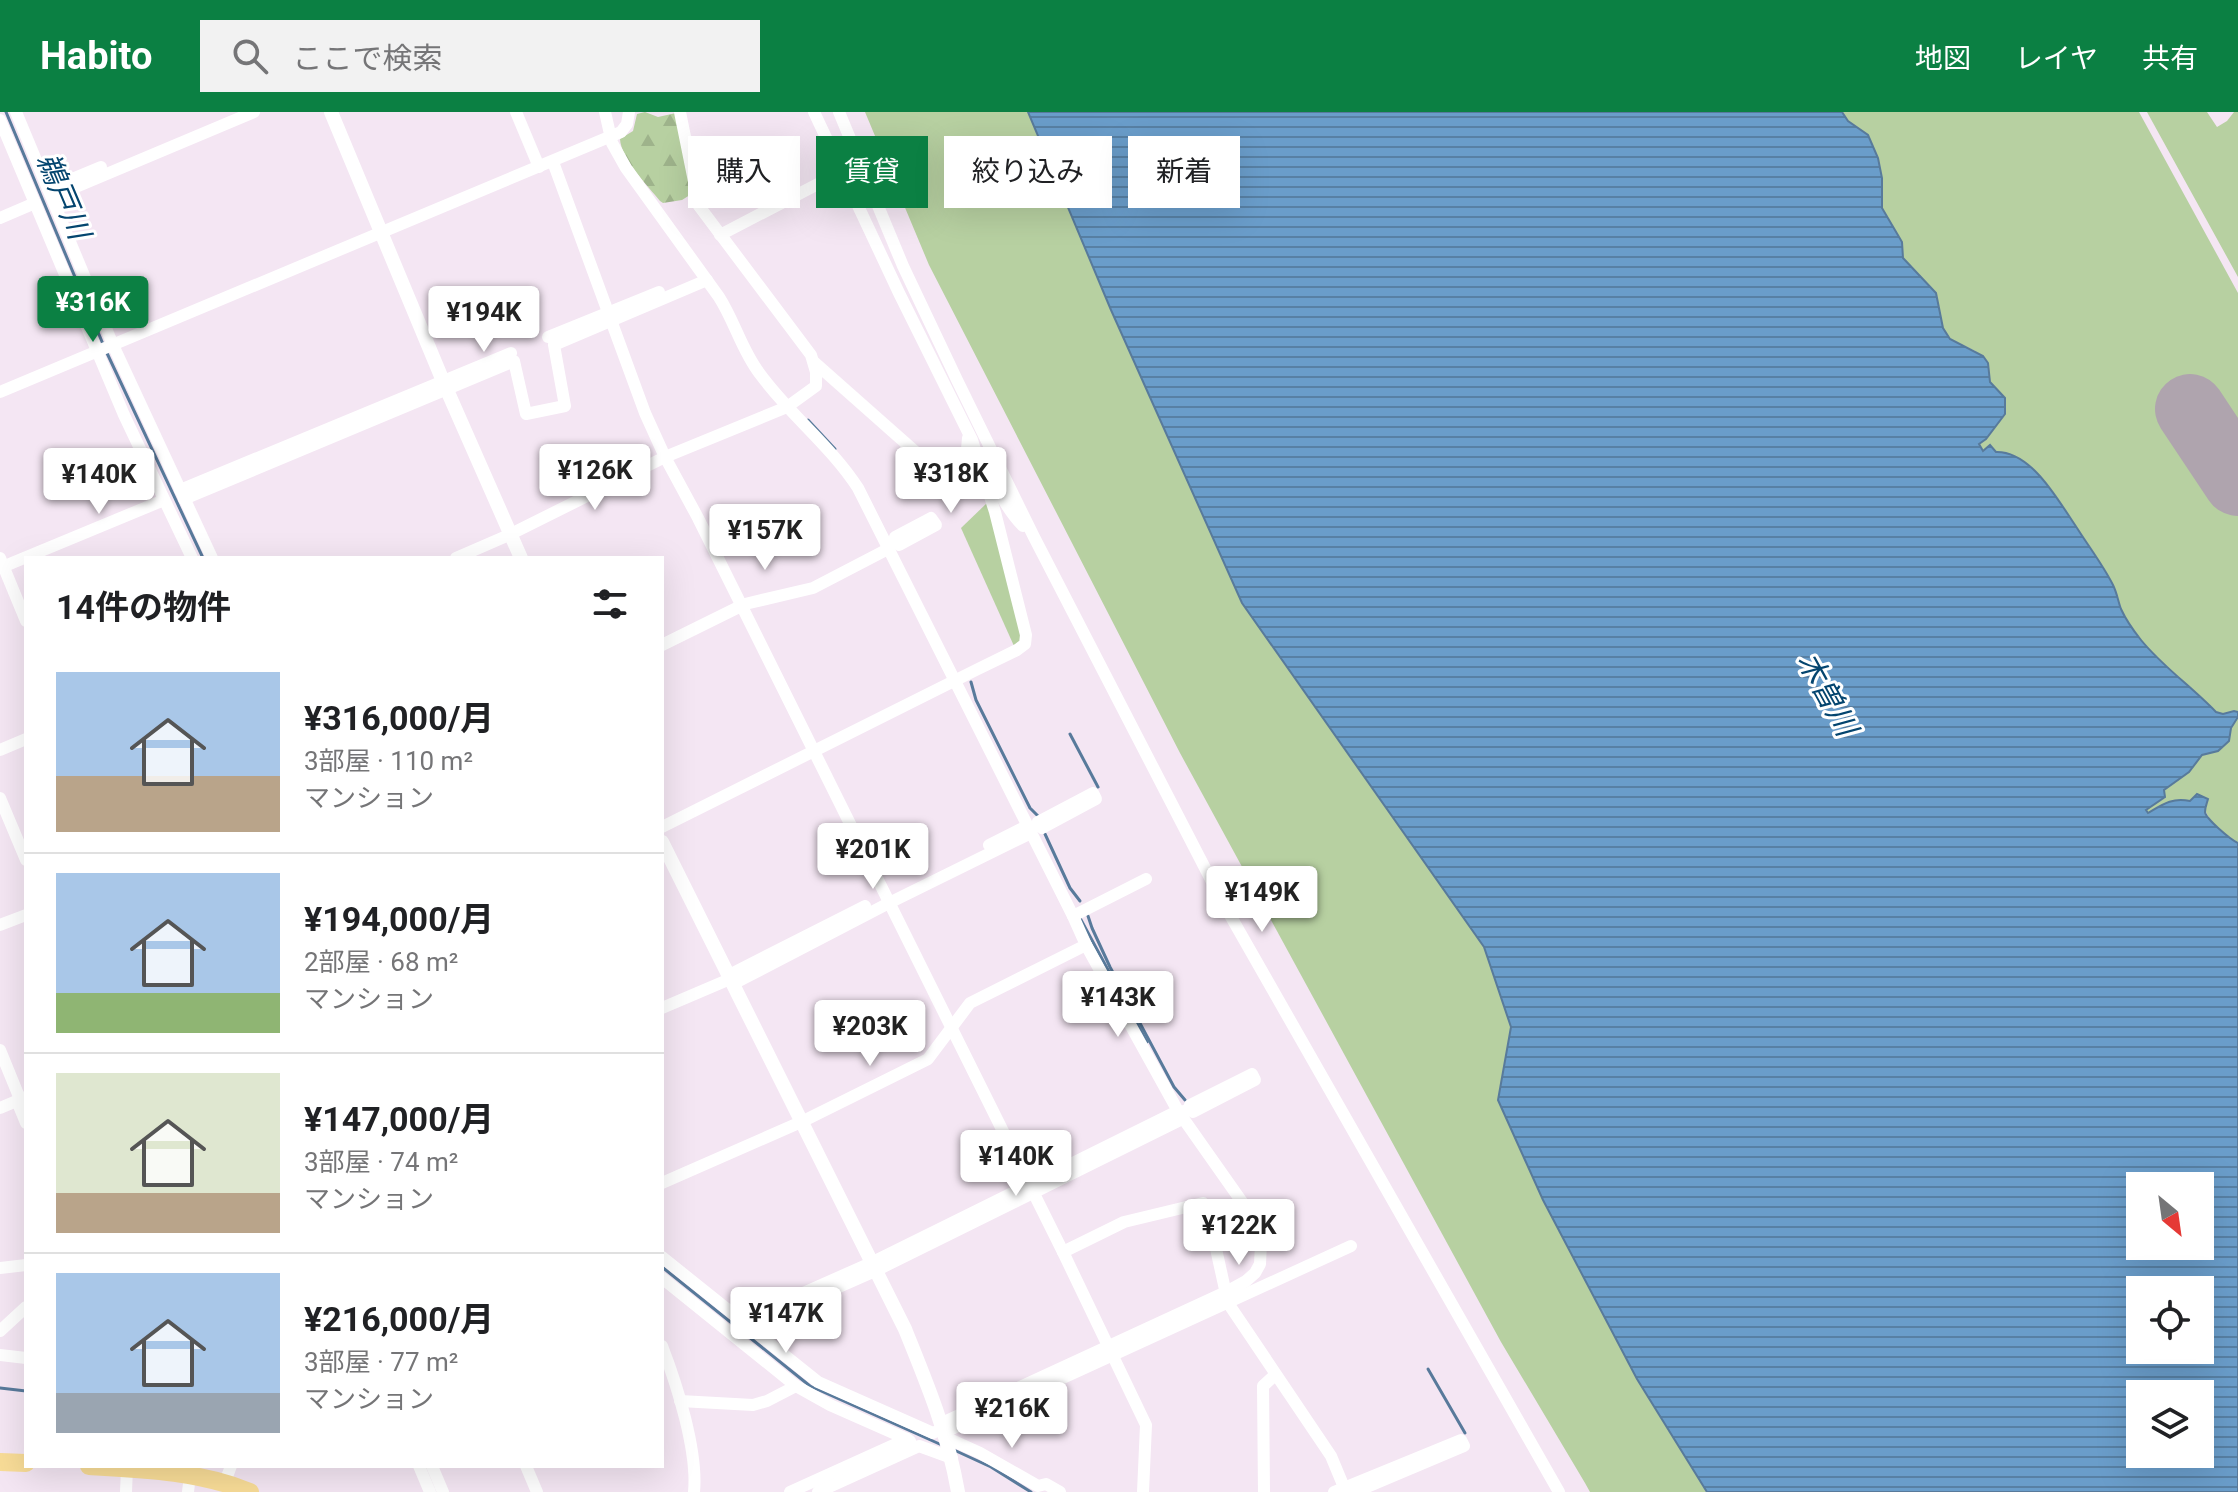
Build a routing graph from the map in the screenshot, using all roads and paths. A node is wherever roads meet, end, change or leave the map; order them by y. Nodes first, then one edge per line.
1 (16, 112) edge
2 (234, 112) edge
3 (254, 112) edge
4 (331, 112) edge
5 (516, 112) edge
6 (605, 112) edge
7 (629, 112) edge
8 (680, 112) edge
9 (814, 112) edge
10 (839, 112) edge
11 (0, 120) edge
12 (825, 136) edge
13 (610, 137) junction
14 (553, 162) junction
15 (539, 167) junction
16 (816, 185) edge
17 (50, 193) junction
18 (33, 200) junction
19 (859, 208) edge
20 (0, 210) edge
21 (0, 218) edge
22 (382, 232) junction
23 (720, 235) junction
24 (705, 277) junction
25 (610, 317) junction
26 (548, 337) dead end
27 (105, 348) junction
28 (511, 353) dead end
29 (814, 362) junction
30 (445, 385) junction
31 (0, 392) edge
32 (787, 407) junction
33 (970, 436) junction
34 (665, 457) junction
35 (182, 495) junction
36 (166, 504) junction
37 (509, 535) junction
38 (1034, 537) junction
39 (889, 544) junction
40 (35, 556) edge
41 (49, 556) edge
42 (191, 556) edge
43 (211, 556) edge
44 (461, 556) edge
45 (520, 556) edge
46 (24, 560) edge
47 (24, 566) edge
48 (2, 569) edge
49 (739, 602) junction
50 (24, 617) edge
51 (664, 635) edge
52 (664, 644) edge
53 (954, 681) junction
54 (24, 740) edge
55 (0, 750) edge
56 (814, 751) junction
57 (0, 798) edge
58 (664, 826) edge
59 (1032, 828) junction
60 (664, 846) edge
61 (24, 855) edge
62 (1146, 879) dead end
63 (887, 899) junction
64 (24, 916) edge
65 (1073, 916) junction
66 (24, 923) edge
67 (0, 925) edge
68 (0, 933) edge
69 (1086, 945) junction
70 (731, 979) junction
71 (664, 1007) edge
72 (951, 1028) junction
73 (0, 1050) edge
74 (21, 1099) edge
75 (0, 1108) edge
76 (1182, 1113) junction
77 (801, 1122) junction
78 (664, 1182) edge
79 (1031, 1188) junction
80 (1351, 1246) dead end
81 (1063, 1252) junction
82 (664, 1259) edge
83 (24, 1265) edge
84 (873, 1267) junction
85 (0, 1268) edge
86 (664, 1280) edge
87 (1227, 1298) junction
88 (24, 1309) edge
89 (744, 1324) junction
90 (0, 1331) edge
91 (1112, 1351) junction
92 (664, 1352) edge
93 (0, 1355) edge
94 (24, 1358) edge
95 (1275, 1375) junction
96 (796, 1386) junction
97 (664, 1391) edge
98 (678, 1396) junction
99 (907, 1439) junction
100 (947, 1439) junction
101 (919, 1446) junction
102 (0, 1462) edge
103 (24, 1463) edge
104 (127, 1468) edge
105 (420, 1468) edge
106 (433, 1468) edge
107 (527, 1468) edge
108 (228, 1474) edge
109 (189, 1483) edge
110 (1042, 1489) edge
111 (1345, 1491) edge
112 (126, 1492) edge
113 (250, 1492) edge
114 (430, 1492) edge
115 (443, 1492) edge
116 (537, 1492) edge
117 (694, 1492) edge
118 (790, 1492) edge
119 (818, 1492) edge
120 (958, 1492) edge
121 (1060, 1492) edge
122 (1143, 1492) edge
123 (1264, 1492) edge
124 (1559, 1492) edge

1 - 17 street
2 - 17 street
3 - 17 street
4 - 22 street
5 - 15 street
6 - 13 street
7 - 13 street
8 - 23 street
9 - 12 street
10 - 38 street
11 - 18 street
13 - 14 street
13 - 24 street
14 - 15 street
14 - 25 street
15 - 22 street
16 - 23 street
17 - 27 street
18 - 20 street
18 - 21 street
18 - 27 street
19 - 33 street
22 - 27 street
22 - 30 street
23 - 29 street
24 - 25 street
24 - 32 street
25 - 26 street
25 - 30 street
25 - 34 street
27 - 31 street
27 - 35 street
27 - 36 street
28 - 30 street
29 - 32 street
29 - 33 street
30 - 35 street
30 - 37 street
32 - 34 street
32 - 39 street
33 - 38 street
33 - 53 street
34 - 37 street
34 - 49 street
35 - 43 street
36 - 40 street
36 - 41 street
36 - 42 street
37 - 44 street
37 - 45 street
38 - 124 street
39 - 49 street
39 - 53 street
46 - 48 street
47 - 48 street
48 - 50 street
49 - 51 street
49 - 52 street
49 - 56 street
53 - 56 street
53 - 59 street
54 - 55 street
56 - 58 street
56 - 63 street
57 - 61 street
59 - 63 street
59 - 65 street
60 - 70 street
62 - 65 street
63 - 70 street
63 - 72 street
64 - 67 street
65 - 69 street
66 - 68 street
69 - 72 street
69 - 76 street
70 - 71 street
70 - 77 street
72 - 77 street
72 - 79 street
73 - 74 street
74 - 75 street
76 - 76 street
76 - 79 street
76 - 87 street
77 - 78 street
77 - 84 street
79 - 81 street
79 - 84 street
80 - 87 street
81 - 87 street
81 - 91 street
82 - 89 street
83 - 85 street
84 - 89 street
84 - 100 street
86 - 96 street
87 - 91 street
87 - 95 street
88 - 90 street
89 - 100 street
91 - 100 street
91 - 122 street
92 - 98 street
93 - 94 street
95 - 111 street
95 - 123 street
96 - 98 street
96 - 99 street
97 - 98 street
98 - 117 street
99 - 101 street
99 - 118 street
100 - 101 street
100 - 110 street
100 - 120 street
101 - 119 street
102 - 103 main road
104 - 109 main road
104 - 112 street
105 - 114 street
106 - 115 street
107 - 116 street
108 - 109 main road
108 - 113 main road
110 - 121 street
111 - 111 street

